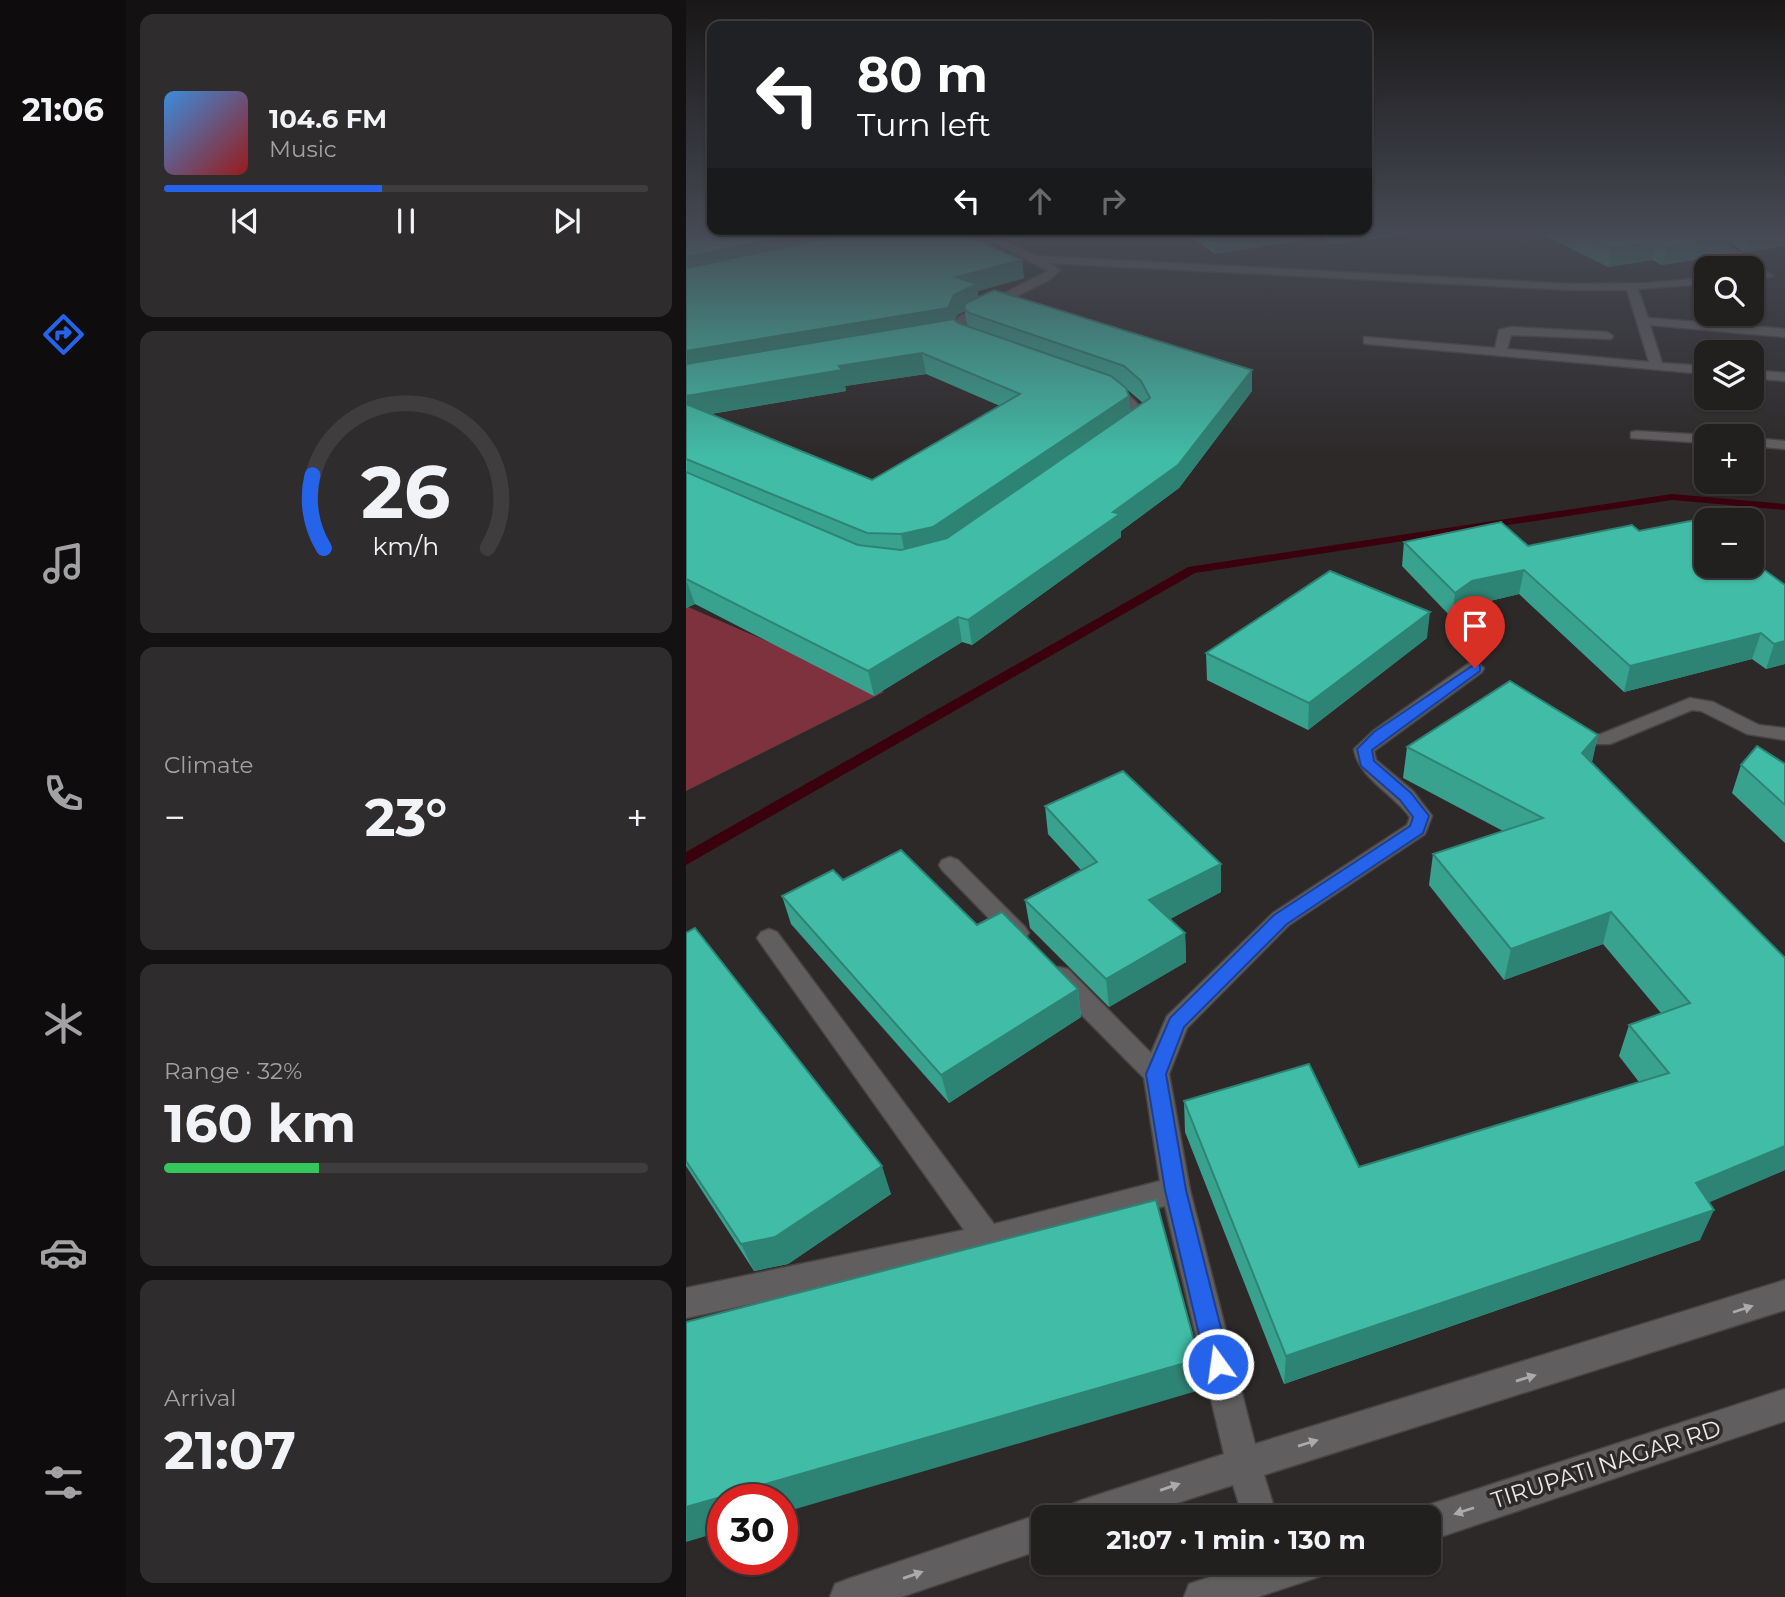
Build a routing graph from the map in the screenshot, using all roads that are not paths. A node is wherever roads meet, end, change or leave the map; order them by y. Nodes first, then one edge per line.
1 (985, 308) edge
2 (1638, 308) edge
3 (1642, 321) junction
4 (1785, 333) edge
5 (1607, 336) dead end
6 (1368, 340) dead end
7 (988, 348) edge
8 (1502, 352) junction
9 (1657, 366) junction
10 (1694, 369) edge
11 (1764, 375) edge
12 (1785, 377) edge
13 (1093, 383) edge
14 (1636, 435) dead end
15 (1118, 436) edge
16 (1694, 438) edge
17 (1764, 443) edge
18 (1785, 445) edge
19 (1475, 668) dead end
20 (1785, 734) edge
21 (1603, 740) dead end
22 (950, 865) dead end
23 (769, 938) dead end
24 (1156, 1074) junction
25 (1176, 1190) junction
26 (989, 1239) junction
27 (1785, 1295) edge
28 (686, 1303) edge
29 (1785, 1405) edge
30 (1243, 1463) junction
31 (1118, 1505) edge
32 (1256, 1505) edge
33 (1441, 1519) edge
34 (1031, 1535) edge
35 (1262, 1575) edge
36 (848, 1597) edge
37 (1202, 1597) edge

1 - 7 street
2 - 3 street
3 - 4 street
3 - 9 street
5 - 8 street
6 - 8 street
8 - 9 street
9 - 10 street
11 - 12 street
13 - 15 street
14 - 16 street
17 - 18 street
19 - 24 street
20 - 21 street
22 - 24 street
23 - 26 street
24 - 25 street
25 - 26 street
25 - 30 street
26 - 28 street
30 -> 27 street
29 -> 33 street, TIRUPATI NAGAR RD
31 -> 30 street
30 - 32 street
36 -> 34 street
35 - 37 street

